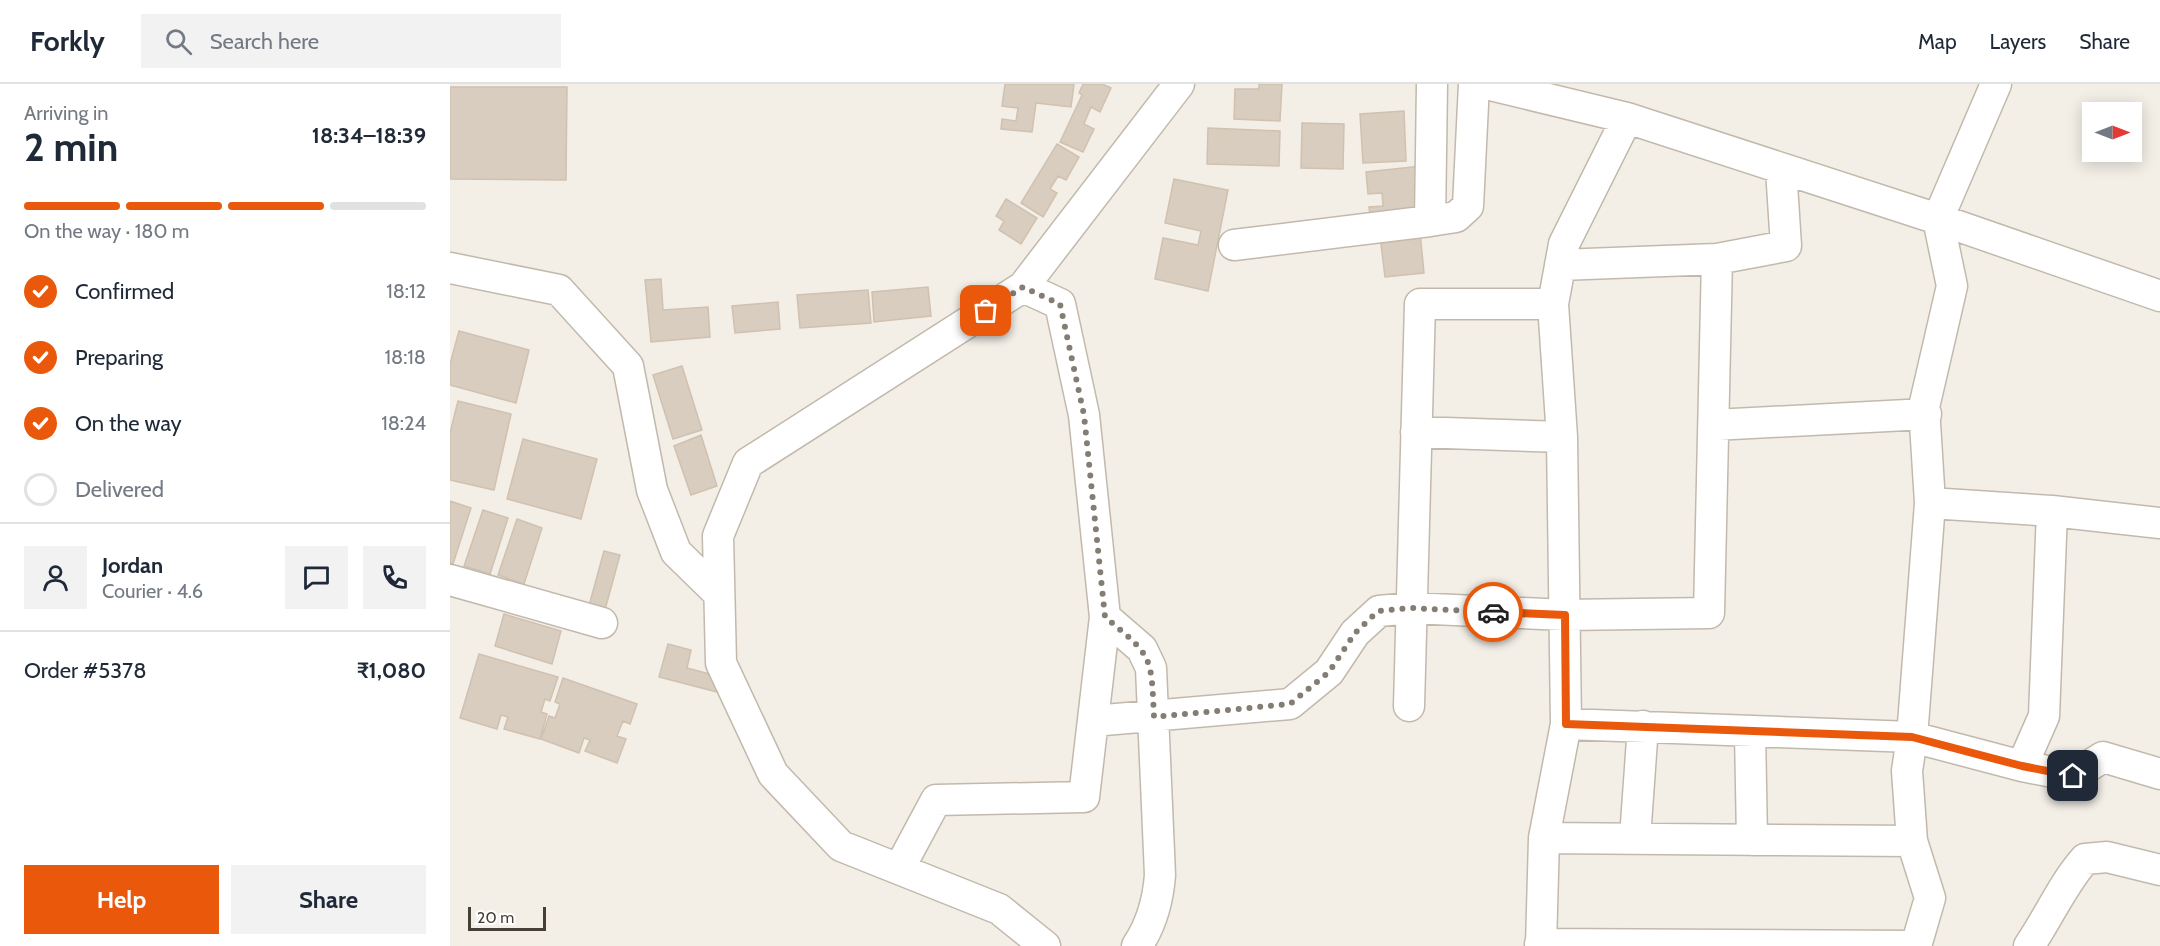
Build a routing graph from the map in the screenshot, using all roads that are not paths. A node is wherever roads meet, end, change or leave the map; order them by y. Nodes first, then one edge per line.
1 (1179, 84) edge
2 (1432, 84) edge
3 (1474, 84) edge
4 (1486, 84) edge
5 (1996, 84) edge
6 (1627, 118) junction
7 (1781, 169) junction
8 (1938, 219) junction
9 (1430, 221) junction
10 (1234, 245) dead end
11 (1717, 259) junction
12 (1560, 265) junction
13 (450, 268) edge
14 (1023, 287) junction
15 (2160, 296) edge
16 (1553, 304) junction
17 (1926, 414) junction
18 (1713, 425) junction
19 (1416, 432) junction
20 (1562, 437) junction
21 (1930, 503) junction
22 (2052, 511) junction
23 (2160, 523) edge
24 (450, 580) edge
25 (719, 594) junction
26 (1411, 608) junction
27 (1565, 615) junction
28 (1105, 617) junction
29 (602, 623) dead end
30 (1409, 706) dead end
31 (1154, 717) junction
32 (1093, 721) junction
33 (1566, 724) junction
34 (1643, 726) junction
35 (1750, 731) junction
36 (1912, 737) junction
37 (2022, 766) junction
38 (2160, 774) edge
39 (1544, 838) junction
40 (1635, 838) junction
41 (1752, 840) junction
42 (1912, 841) junction
43 (899, 869) junction
44 (2160, 870) edge
45 (1540, 945) edge
46 (1045, 946) edge
47 (1137, 946) edge
48 (1916, 946) edge
49 (2029, 946) edge

1 - 14 street
2 - 9 street
3 - 9 street
4 - 6 street
5 - 8 street
6 - 7 street
6 - 12 street
7 - 8 street
7 - 11 street
8 - 15 street
8 - 17 street
9 - 10 street
11 - 12 street
11 - 18 street
12 - 16 street
13 - 25 street
14 - 25 street
14 - 28 street
16 - 19 street
16 - 20 street
17 - 18 street
17 - 21 street
18 - 27 street
19 - 20 street
19 - 26 street
20 - 27 street
21 - 22 street
21 - 36 street
22 - 23 street
22 - 37 street
24 - 29 street
25 - 43 street
26 - 27 street
26 - 30 street
26 - 31 street
27 - 33 street
28 - 31 street
28 - 32 street
31 - 32 street
31 - 47 street
32 - 43 street
33 - 34 street
33 - 39 street
34 - 35 street
34 - 40 street
35 - 36 street
35 - 41 street
36 - 37 street
36 - 42 street
37 - 38 street
39 - 40 street
39 - 45 street
40 - 41 street
41 - 42 street
42 - 48 street
43 - 46 street
44 - 49 street
45 - 48 street

